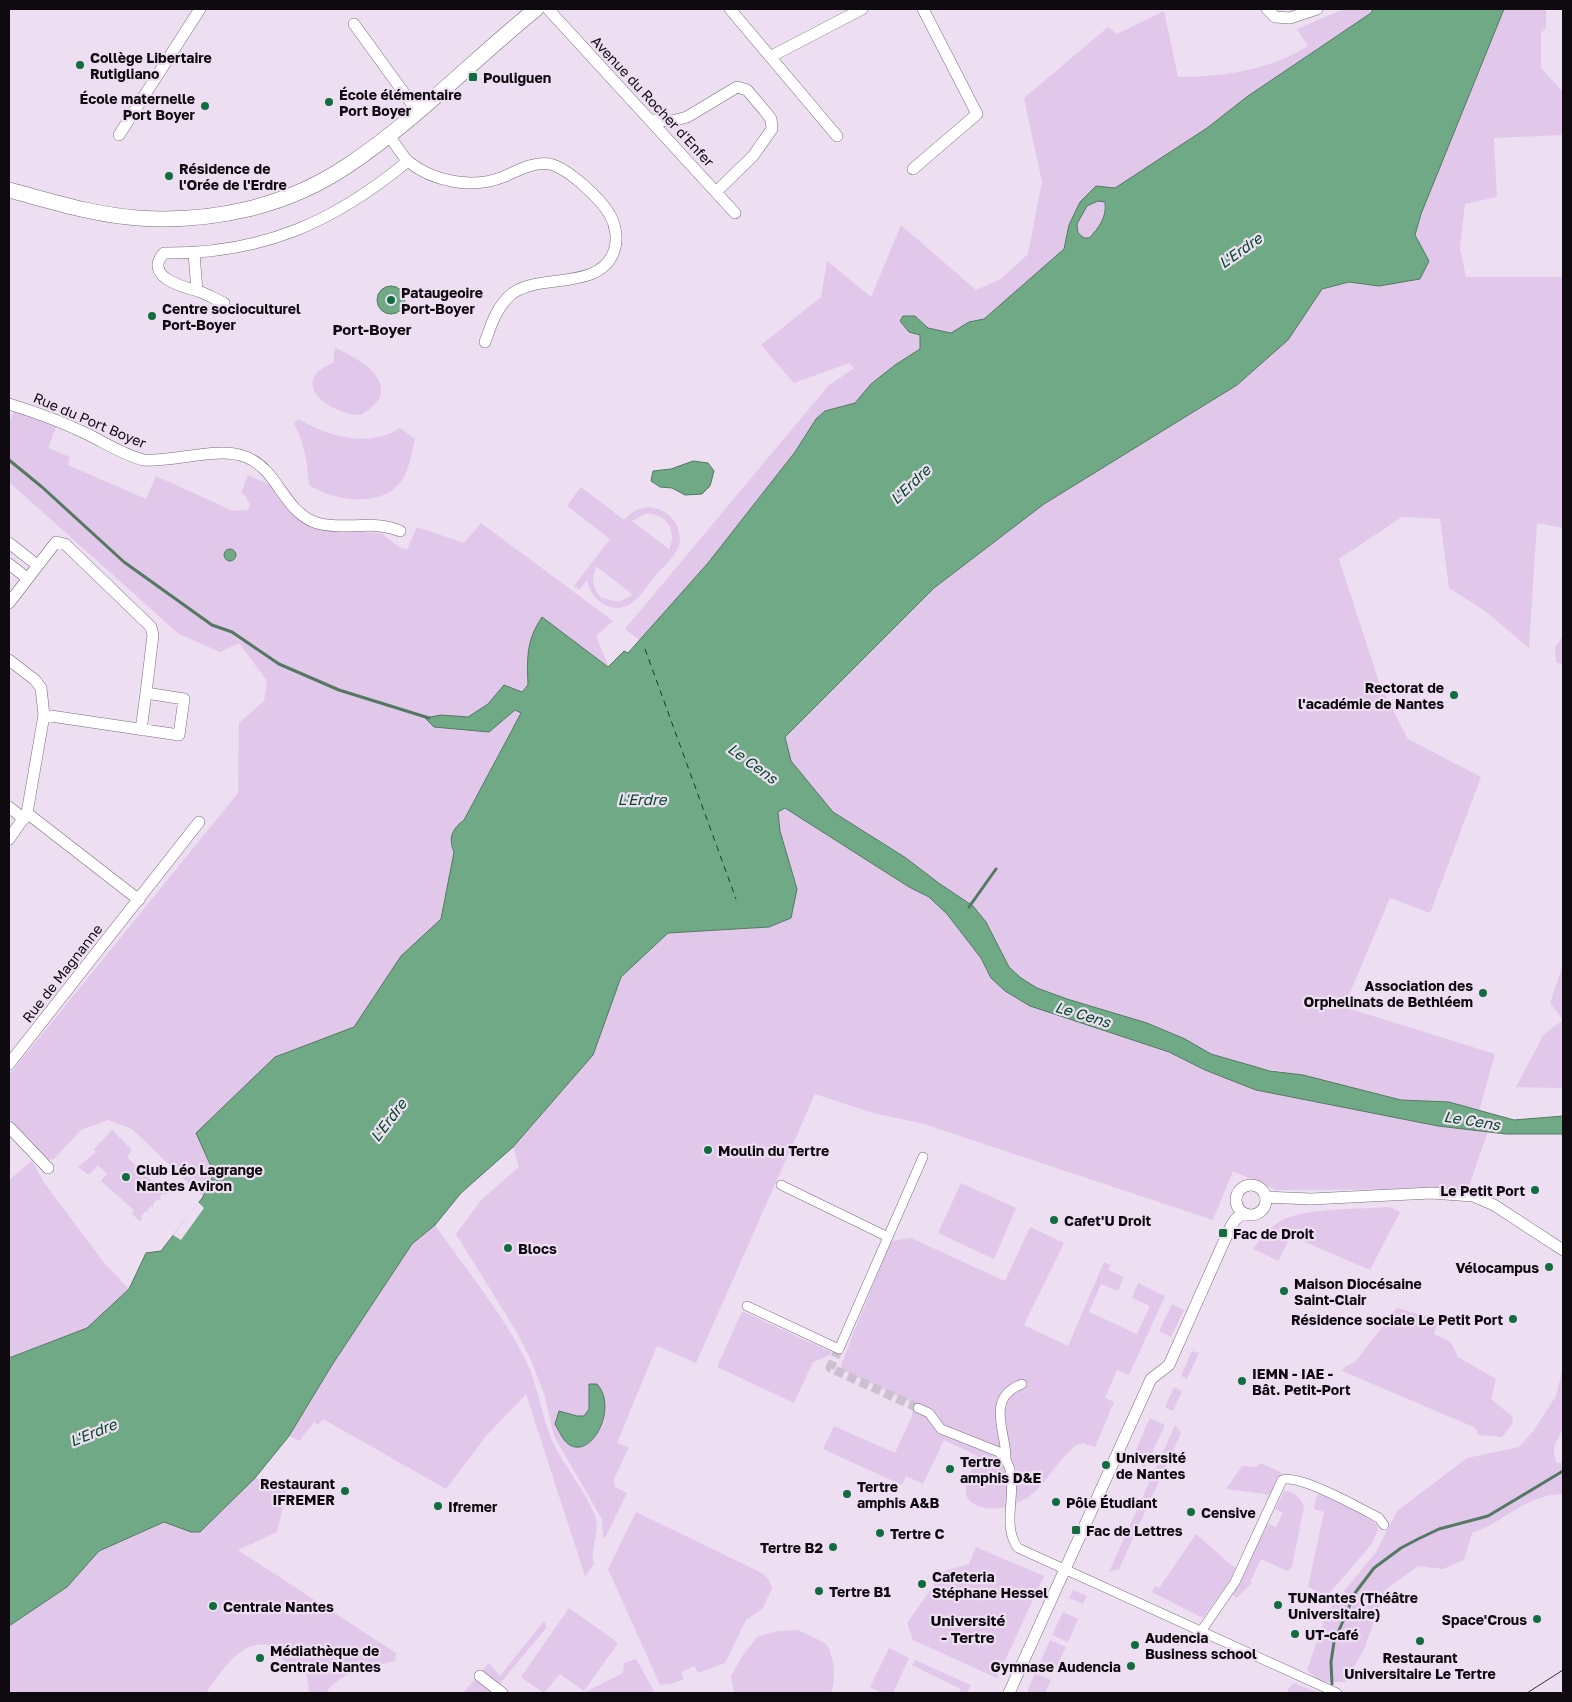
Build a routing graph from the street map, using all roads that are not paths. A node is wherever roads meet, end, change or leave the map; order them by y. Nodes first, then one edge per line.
1 (200, 9) edge
2 (536, 9) edge
3 (548, 9) edge
4 (730, 9) edge
5 (862, 9) edge
6 (923, 9) edge
7 (1267, 9) edge
8 (1317, 9) edge
9 (354, 24) dead end
10 (770, 57) junction
11 (417, 111) junction
12 (652, 120) junction
13 (388, 134) junction
14 (119, 135) dead end
15 (837, 136) dead end
16 (408, 161) junction
17 (913, 169) dead end
18 (9, 190) edge
19 (716, 192) junction
20 (735, 213) dead end
21 (194, 253) junction
22 (197, 291) junction
23 (224, 303) dead end
24 (485, 342) dead end
25 (9, 404) edge
26 (400, 531) dead end
27 (9, 543) edge
28 (9, 564) edge
29 (37, 565) junction
30 (27, 578) junction
31 (9, 603) edge
32 (9, 660) edge
33 (146, 693) junction
34 (44, 715) junction
35 (140, 730) junction
36 (9, 807) edge
37 (26, 816) junction
38 (199, 822) dead end
39 (9, 839) edge
40 (139, 900) junction
41 (9, 1064) edge
42 (9, 1127) edge
43 (923, 1156) dead end
44 (48, 1168) dead end
45 (780, 1184) dead end
46 (1266, 1197) junction
47 (1243, 1213) junction
48 (888, 1237) junction
49 (1563, 1250) edge
50 (747, 1306) dead end
51 (1022, 1384) dead end
52 (918, 1408) tunnel mouth
53 (1006, 1458) junction
54 (1384, 1524) dead end
55 (1065, 1569) junction
56 (1202, 1630) junction
57 (480, 1676) dead end
58 (502, 1693) edge
59 (1009, 1693) edge
60 (1337, 1693) edge

1 - 14 street
2 - 11 street
3 - 12 street, Avenue du Rocher d'Enfer
4 - 10 street
5 - 10 street
6 - 17 street
7 - 8 street
9 - 11 street
10 - 15 street
11 - 13 street
12 - 19 street, Avenue du Rocher d'Enfer
12 - 19 street
13 - 16 street
13 - 18 street
16 - 21 street
16 - 24 street
19 - 20 street, Avenue du Rocher d'Enfer
21 - 22 street
21 - 22 street
22 - 23 street
25 - 26 street, Rue du Port Boyer
27 - 29 street
28 - 30 street
29 - 30 street
29 - 33 street
30 - 31 street
32 - 34 street
33 - 35 street
33 - 35 street
34 - 35 street
34 - 37 street
36 - 37 street
37 - 39 street
37 - 40 street
38 - 40 street, Rue de Magnanne
40 - 41 street, Rue de Magnanne
42 - 44 street
43 - 48 street
45 - 48 street
46 - 47 street
46 - 47 street
46 - 49 street
47 - 55 street
48 - 50 street
51 - 53 street
52 - 53 street
53 - 55 street
54 - 56 street
55 - 56 street
55 - 59 street
56 - 60 street
57 - 58 street

